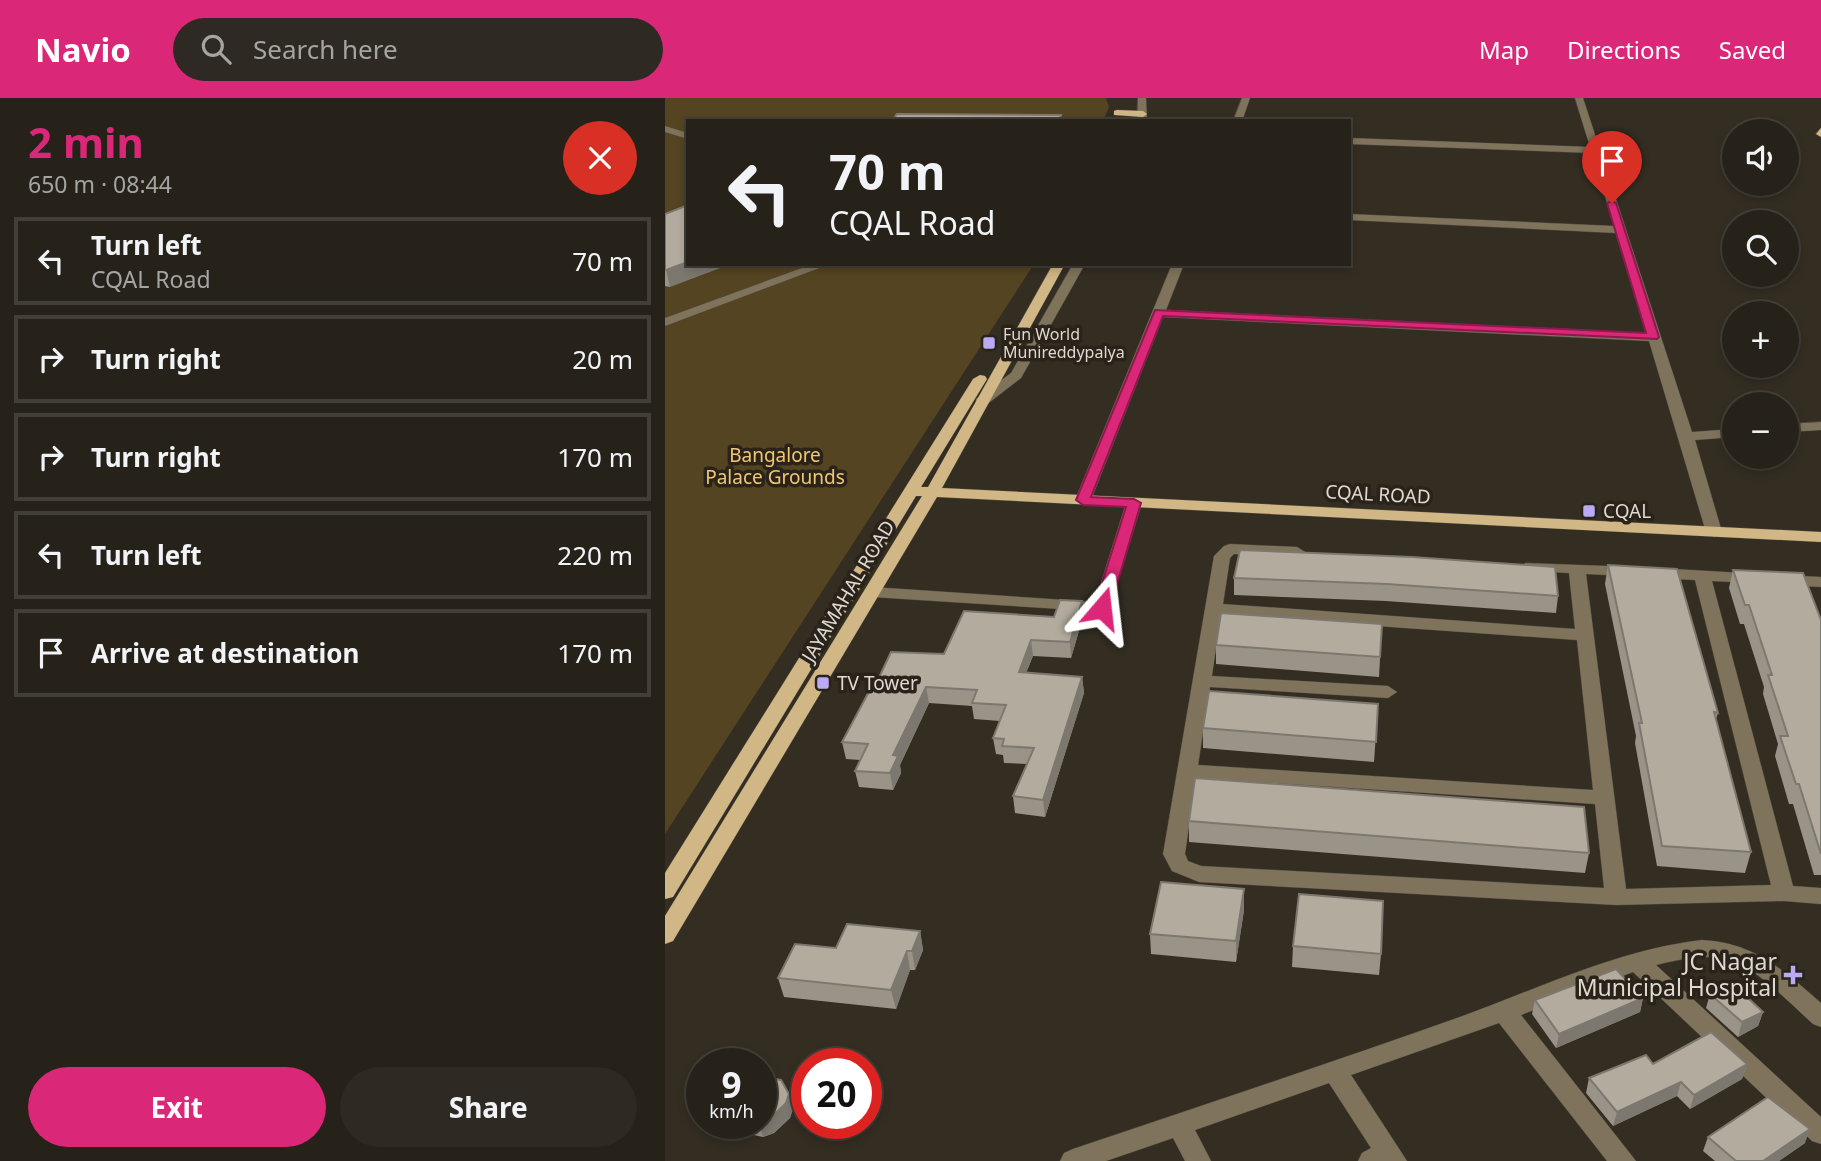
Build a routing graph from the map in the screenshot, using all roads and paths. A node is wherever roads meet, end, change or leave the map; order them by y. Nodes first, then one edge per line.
1 (1119, 98) edge
2 (1127, 98) edge
3 (1142, 98) edge
4 (1246, 98) edge
5 (1579, 98) edge
6 (1119, 117) edge
7 (1142, 117) edge
8 (1238, 119) edge
9 (665, 129) edge
10 (686, 135) edge
11 (1351, 141) edge
12 (1595, 150) junction
13 (1351, 217) edge
14 (1620, 230) junction
15 (808, 266) edge
16 (818, 266) edge
17 (1177, 266) edge
18 (1050, 269) edge
19 (1076, 270) edge
20 (759, 285) junction
21 (1159, 313) junction
22 (676, 314) edge
23 (665, 322) edge
24 (1653, 337) junction
25 (981, 402) junction
26 (1821, 426) edge
27 (1799, 427) edge
28 (1722, 434) edge
29 (1685, 437) junction
30 (911, 491) junction
31 (932, 493) junction
32 (1083, 500) junction
33 (1134, 503) junction
34 (1714, 532) junction
35 (1821, 537) edge
36 (1313, 553) edge
37 (1507, 564) edge
38 (1577, 568) junction
39 (1702, 575) junction
40 (1821, 582) edge
41 (872, 592) junction
42 (1214, 609) junction
43 (1585, 635) junction
44 (1202, 681) junction
45 (1388, 692) dead end
46 (1187, 771) junction
47 (1604, 798) junction
48 (665, 891) edge
49 (1784, 893) junction
50 (1821, 896) edge
51 (1616, 897) junction
52 (665, 935) edge
53 (1636, 961) junction
54 (1504, 1011) junction
55 (1821, 1017) edge
56 (1334, 1070) junction
57 (1179, 1124) junction
58 (1821, 1133) edge
59 (1384, 1158) edge
60 (1073, 1161) edge
61 (1198, 1161) edge
62 (1623, 1161) edge

1 - 6 main road
2 - 6 main road
3 - 7 street
4 - 8 street
5 - 12 street
6 - 7 main road
9 - 10 street
11 - 12 street
12 - 14 street
13 - 14 street
14 - 24 street
15 - 20 street
16 - 20 street
17 - 21 street
18 - 19 main road
18 - 25 main road, JAYAMAHAL ROAD
18 - 30 main road, JAYAMAHAL ROAD
19 - 25 street
20 - 22 street
21 - 24 street
21 - 32 street
22 - 23 street
24 - 29 street
25 - 31 main road, JAYAMAHAL ROAD
26 - 27 street
28 - 29 street
29 - 34 street
30 - 31 main road, CQAL ROAD
30 - 48 main road, JAYAMAHAL ROAD
31 - 32 main road, CQAL ROAD
31 - 41 main road, JAYAMAHAL ROAD
32 - 33 main road, CQAL ROAD
33 - 34 main road, CQAL ROAD
33 - 41 street
34 - 35 main road, CQAL ROAD
36 - 42 street
37 - 38 street
38 - 39 street
38 - 43 street
39 - 40 street
39 - 49 street
41 - 52 main road, JAYAMAHAL ROAD
42 - 43 street
42 - 44 street
43 - 47 street
44 - 45 street
44 - 46 street
46 - 47 street
46 - 51 street
47 - 51 street
49 - 50 street
49 - 51 street
53 - 54 street
53 - 55 street
53 - 58 street
54 - 56 street
54 - 62 street
56 - 57 street
56 - 59 street
57 - 60 street
57 - 61 street

